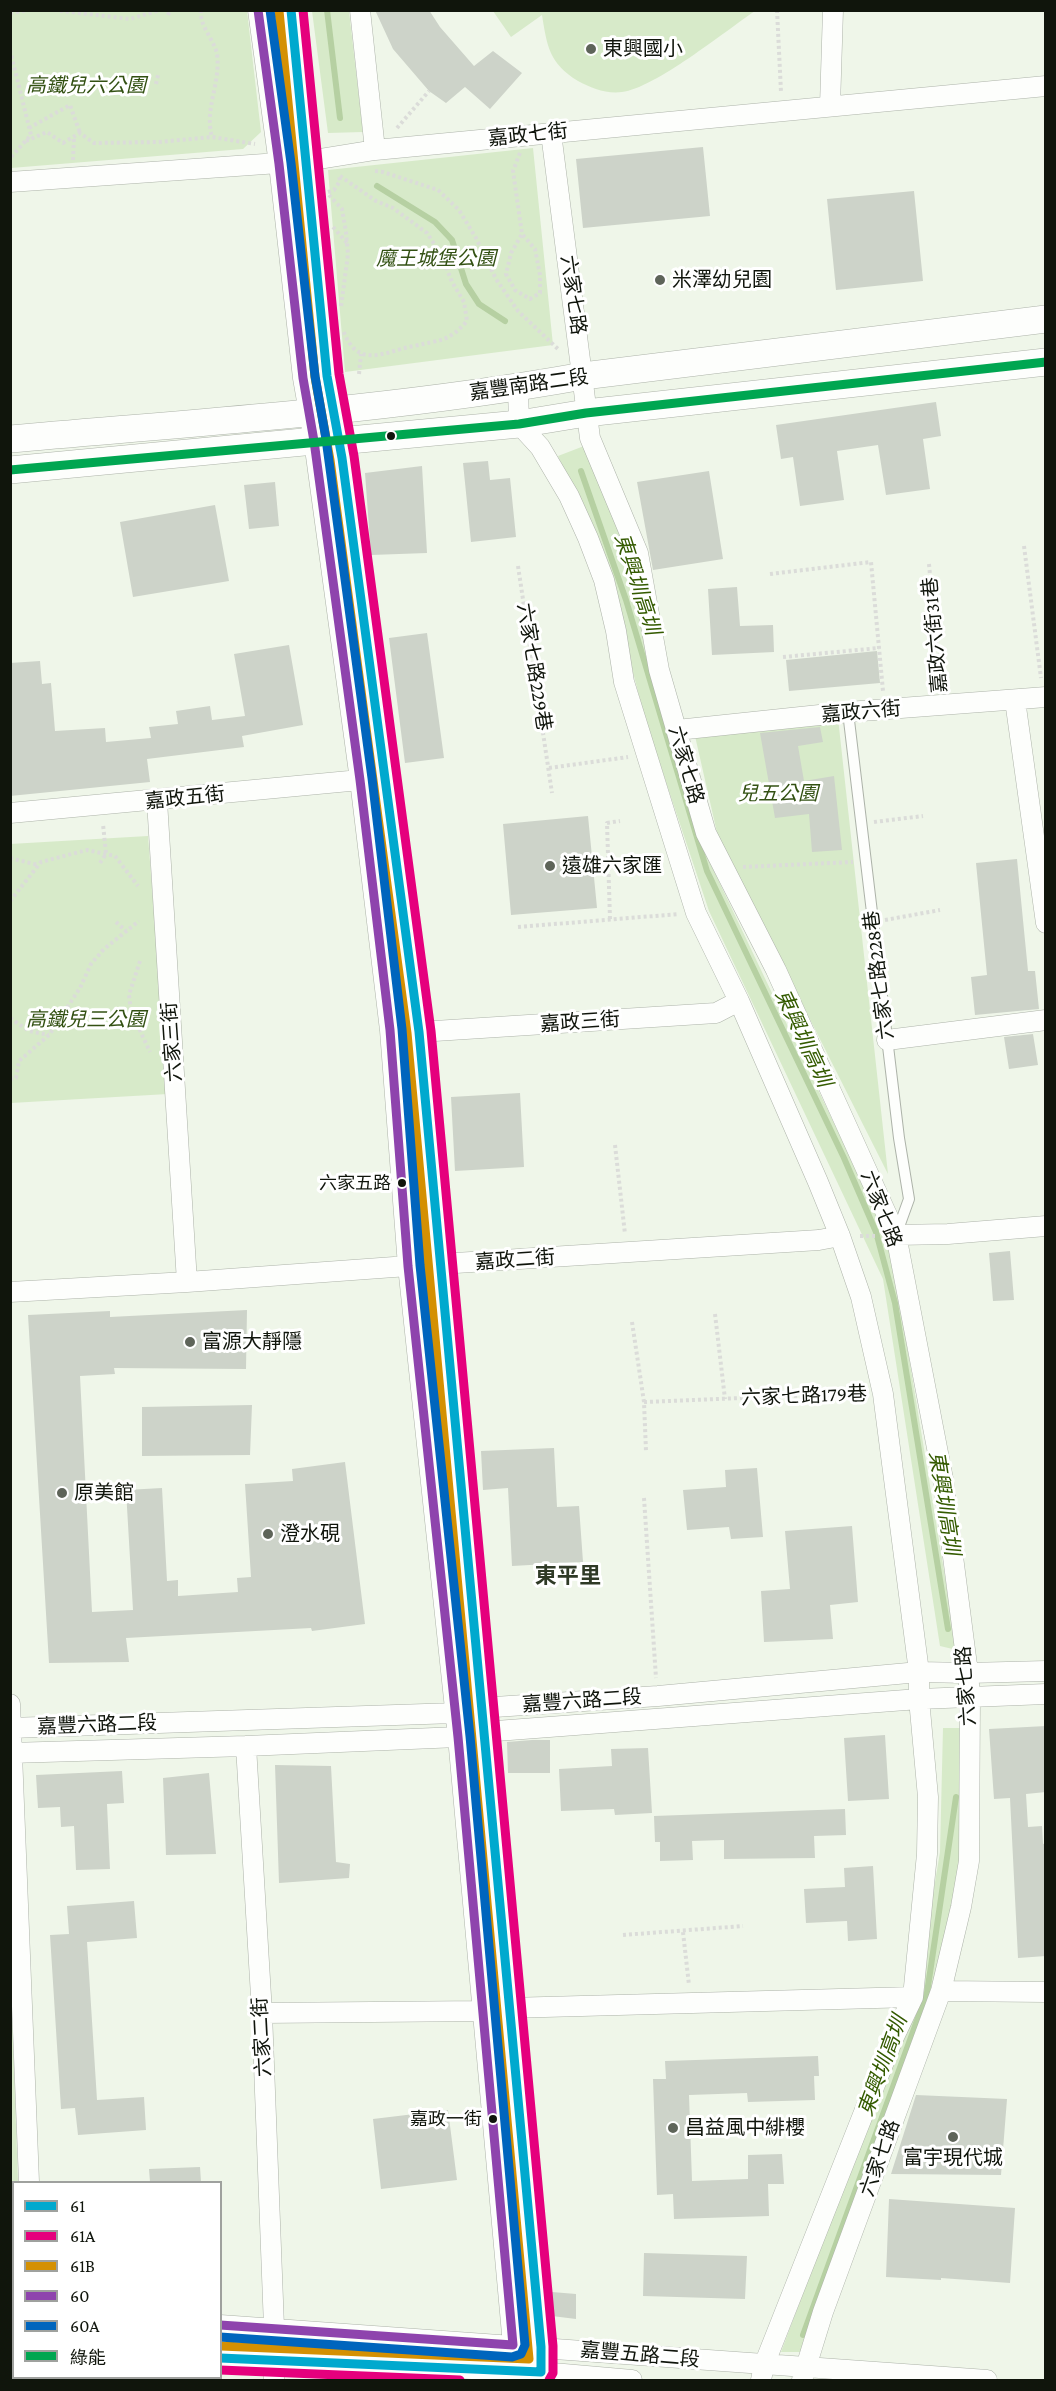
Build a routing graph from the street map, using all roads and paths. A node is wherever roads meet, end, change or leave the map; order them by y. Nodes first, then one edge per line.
1 (29, 10) edge
2 (54, 10) edge
3 (160, 10) edge
4 (201, 10) edge
5 (258, 10) edge
6 (291, 10) edge
7 (360, 10) edge
8 (777, 10) edge
9 (833, 10) edge
10 (10, 13) edge
11 (10, 50) edge
12 (158, 75) dead end
13 (156, 84) dead end
14 (1046, 86) edge
15 (429, 91) dead end
16 (830, 106) junction
17 (782, 111) junction
18 (29, 128) junction
19 (551, 133) junction
20 (80, 134) junction
21 (527, 136) junction
22 (212, 137) junction
23 (26, 141) junction
24 (256, 144) dead end
25 (375, 150) junction
26 (10, 158) edge
27 (307, 162) junction
28 (279, 164) junction
29 (371, 171) dead end
30 (349, 173) dead end
31 (10, 182) edge
32 (326, 192) dead end
33 (522, 234) junction
34 (342, 315) dead end
35 (1046, 319) edge
36 (343, 324) dead end
37 (361, 354) junction
38 (563, 354) dead end
39 (1046, 362) edge
40 (359, 374) dead end
41 (583, 376) junction
42 (518, 388) junction
43 (321, 412) junction
44 (586, 413) junction
45 (519, 424) junction
46 (10, 439) edge
47 (326, 441) junction
48 (10, 470) edge
49 (1024, 546) dead end
50 (929, 564) dead end
51 (518, 566) dead end
52 (770, 574) dead end
53 (879, 648) junction
54 (783, 657) dead end
55 (1045, 697) edge
56 (1015, 699) junction
57 (942, 705) junction
58 (885, 710) junction
59 (848, 712) junction
60 (677, 730) junction
61 (646, 754) junction
62 (549, 768) junction
63 (360, 780) junction
64 (552, 793) dead end
65 (157, 801) junction
66 (10, 813) edge
67 (923, 816) dead end
68 (102, 817) dead end
69 (620, 821) dead end
70 (861, 824) junction
71 (106, 854) junction
72 (10, 858) edge
73 (866, 861) junction
74 (100, 864) dead end
75 (38, 865) junction
76 (722, 868) junction
77 (138, 886) dead end
78 (10, 901) edge
79 (940, 910) dead end
80 (696, 913) junction
81 (610, 920) junction
82 (139, 921) dead end
83 (116, 922) dead end
84 (873, 923) junction
85 (1046, 923) edge
86 (518, 927) dead end
87 (126, 931) junction
88 (140, 961) dead end
89 (739, 1001) junction
90 (10, 1017) edge
91 (1046, 1020) edge
92 (419, 1032) junction
93 (49, 1035) junction
94 (887, 1040) junction
95 (150, 1052) dead end
96 (10, 1078) edge
97 (615, 1145) dead end
98 (1046, 1227) edge
99 (896, 1235) junction
100 (840, 1236) junction
101 (627, 1253) junction
102 (441, 1265) junction
103 (408, 1266) junction
104 (187, 1282) junction
105 (10, 1292) edge
106 (715, 1314) dead end
107 (632, 1322) dead end
108 (883, 1394) junction
109 (725, 1399) junction
110 (644, 1402) junction
111 (646, 1451) dead end
112 (644, 1498) dead end
113 (1046, 1671) edge
114 (919, 1672) junction
115 (968, 1673) junction
116 (1046, 1694) edge
117 (658, 1696) junction
118 (970, 1696) junction
119 (919, 1699) junction
120 (10, 1704) edge
121 (480, 1708) junction
122 (455, 1713) junction
123 (11, 1728) edge
124 (483, 1732) junction
125 (458, 1737) junction
126 (246, 1746) junction
127 (12, 1753) edge
128 (743, 1926) dead end
129 (683, 1932) junction
130 (623, 1935) dead end
131 (941, 1991) junction
132 (1046, 1992) edge
133 (913, 1997) junction
134 (691, 2003) junction
135 (508, 2008) junction
136 (482, 2011) junction
137 (262, 2013) junction
138 (29, 2181) edge
139 (222, 2325) edge
140 (274, 2327) junction
141 (513, 2345) junction
142 (541, 2347) junction
143 (222, 2358) edge
144 (274, 2360) junction
145 (763, 2373) edge
146 (804, 2374) edge
147 (514, 2376) edge
148 (541, 2376) edge
149 (274, 2380) edge
150 (632, 2380) edge
151 (987, 2380) edge

1 - 10 path
2 - 3 path
4 - 22 path
5 - 28 street
6 - 27 street
7 - 25 street
8 - 17 path
9 - 16 street
11 - 18 path
12 - 13 path
14 - 16 street, 嘉政七街
15 - 25 path
16 - 17 street, 嘉政七街
17 - 19 street, 嘉政七街
18 - 20 path
18 - 23 path
19 - 21 street, 嘉政七街
19 - 41 street, 六家七路
20 - 22 path
20 - 23 path
21 - 25 street, 嘉政七街
21 - 33 path
22 - 24 path
23 - 26 path
25 - 27 street, 嘉政七街
27 - 28 street, 嘉政七街
27 - 43 street
28 - 31 street, 嘉政七街
28 - 43 street
29 - 38 path
30 - 37 path
32 - 34 path
33 - 33 path
35 - 41 street, 嘉豐南路二段
36 - 37 path
37 - 40 path
39 - 44 street, 嘉豐南路二段
41 - 42 street, 嘉豐南路二段
41 - 44 street, 六家七路
42 - 43 street, 嘉豐南路二段
42 - 45 street
43 - 46 street, 嘉豐南路二段
43 - 47 street
44 - 45 street, 嘉豐南路二段
44 - 60 street, 六家七路
45 - 47 street, 嘉豐南路二段
45 - 61 street, 六家七路
47 - 48 street, 嘉豐南路二段
47 - 63 street
47 - 92 street
49 - 55 path
50 - 57 path, 嘉政六街31巷
51 - 62 path, 六家七路229巷
52 - 53 path
53 - 54 path
53 - 58 path
55 - 56 street, 嘉政六街
56 - 57 street, 嘉政六街
56 - 85 street
57 - 58 street, 嘉政六街
58 - 59 street, 嘉政六街
59 - 60 street, 嘉政六街
59 - 70 lane, 六家七路228巷
60 - 76 street, 六家七路
61 - 62 path
61 - 80 street, 六家七路
62 - 64 path, 六家七路229巷
63 - 65 street, 嘉政五街
63 - 103 street
65 - 66 street, 嘉政五街
65 - 104 street, 六家三街
67 - 70 path
68 - 71 path
69 - 81 path
70 - 73 lane, 六家七路228巷
71 - 74 path
71 - 75 path
71 - 77 path
72 - 75 path
73 - 76 path
73 - 84 lane, 六家七路228巷
75 - 78 path
76 - 99 street, 六家七路
79 - 84 path
80 - 81 path
80 - 89 street, 六家七路
81 - 86 path
82 - 87 path
83 - 87 path
84 - 94 lane, 六家七路228巷
87 - 93 path
88 - 95 path
89 - 92 street, 嘉政三街
89 - 100 street, 六家七路
90 - 93 path
91 - 94 street
92 - 102 street
93 - 96 path
94 - 99 lane, 六家七路228巷
97 - 101 path
98 - 99 street
99 - 100 path
99 - 115 street, 六家七路
100 - 101 street, 嘉政二街
100 - 108 street, 六家七路
101 - 102 street, 嘉政二街
102 - 103 street, 嘉政二街
102 - 121 street
103 - 104 street, 嘉政二街
103 - 122 street
104 - 105 street, 嘉政二街
106 - 109 path, 六家七路179巷
107 - 110 path
108 - 109 path, 六家七路179巷
108 - 114 street, 六家七路
109 - 110 path, 六家七路179巷
110 - 111 path
112 - 117 path
113 - 115 street, 嘉豐六路二段
114 - 115 street, 嘉豐六路二段
114 - 117 street, 嘉豐六路二段
114 - 119 street, 六家七路
115 - 118 street, 六家七路
116 - 118 street, 嘉豐六路二段
117 - 121 street, 嘉豐六路二段
118 - 119 street, 嘉豐六路二段
118 - 131 street, 六家七路
119 - 124 street, 嘉豐六路二段
119 - 133 street, 六家七路
120 - 123 street
121 - 122 street, 嘉豐六路二段
121 - 124 street
122 - 123 street, 嘉豐六路二段
122 - 125 street
123 - 127 street
124 - 125 street, 嘉豐六路二段
124 - 135 street
125 - 126 street, 嘉豐六路二段
125 - 136 street
126 - 127 street, 嘉豐六路二段
126 - 137 street, 六家二街
127 - 138 street
128 - 129 path
129 - 130 path
129 - 134 path
131 - 132 street
131 - 146 street, 六家七路
133 - 134 street
133 - 145 street, 六家七路
134 - 135 street
135 - 142 street
136 - 137 street
136 - 141 street
137 - 140 street, 六家二街
139 - 140 street, 嘉豐五路二段
140 - 141 street, 嘉豐五路二段
141 - 142 street, 嘉豐五路二段
141 - 147 street
142 - 145 street, 嘉豐五路二段
142 - 148 street
143 - 144 street, 嘉豐五路二段
144 - 147 street, 嘉豐五路二段
144 - 149 street
145 - 146 street, 嘉豐五路二段
146 - 151 street, 嘉豐五路二段
147 - 148 street, 嘉豐五路二段
148 - 150 street, 嘉豐五路二段

